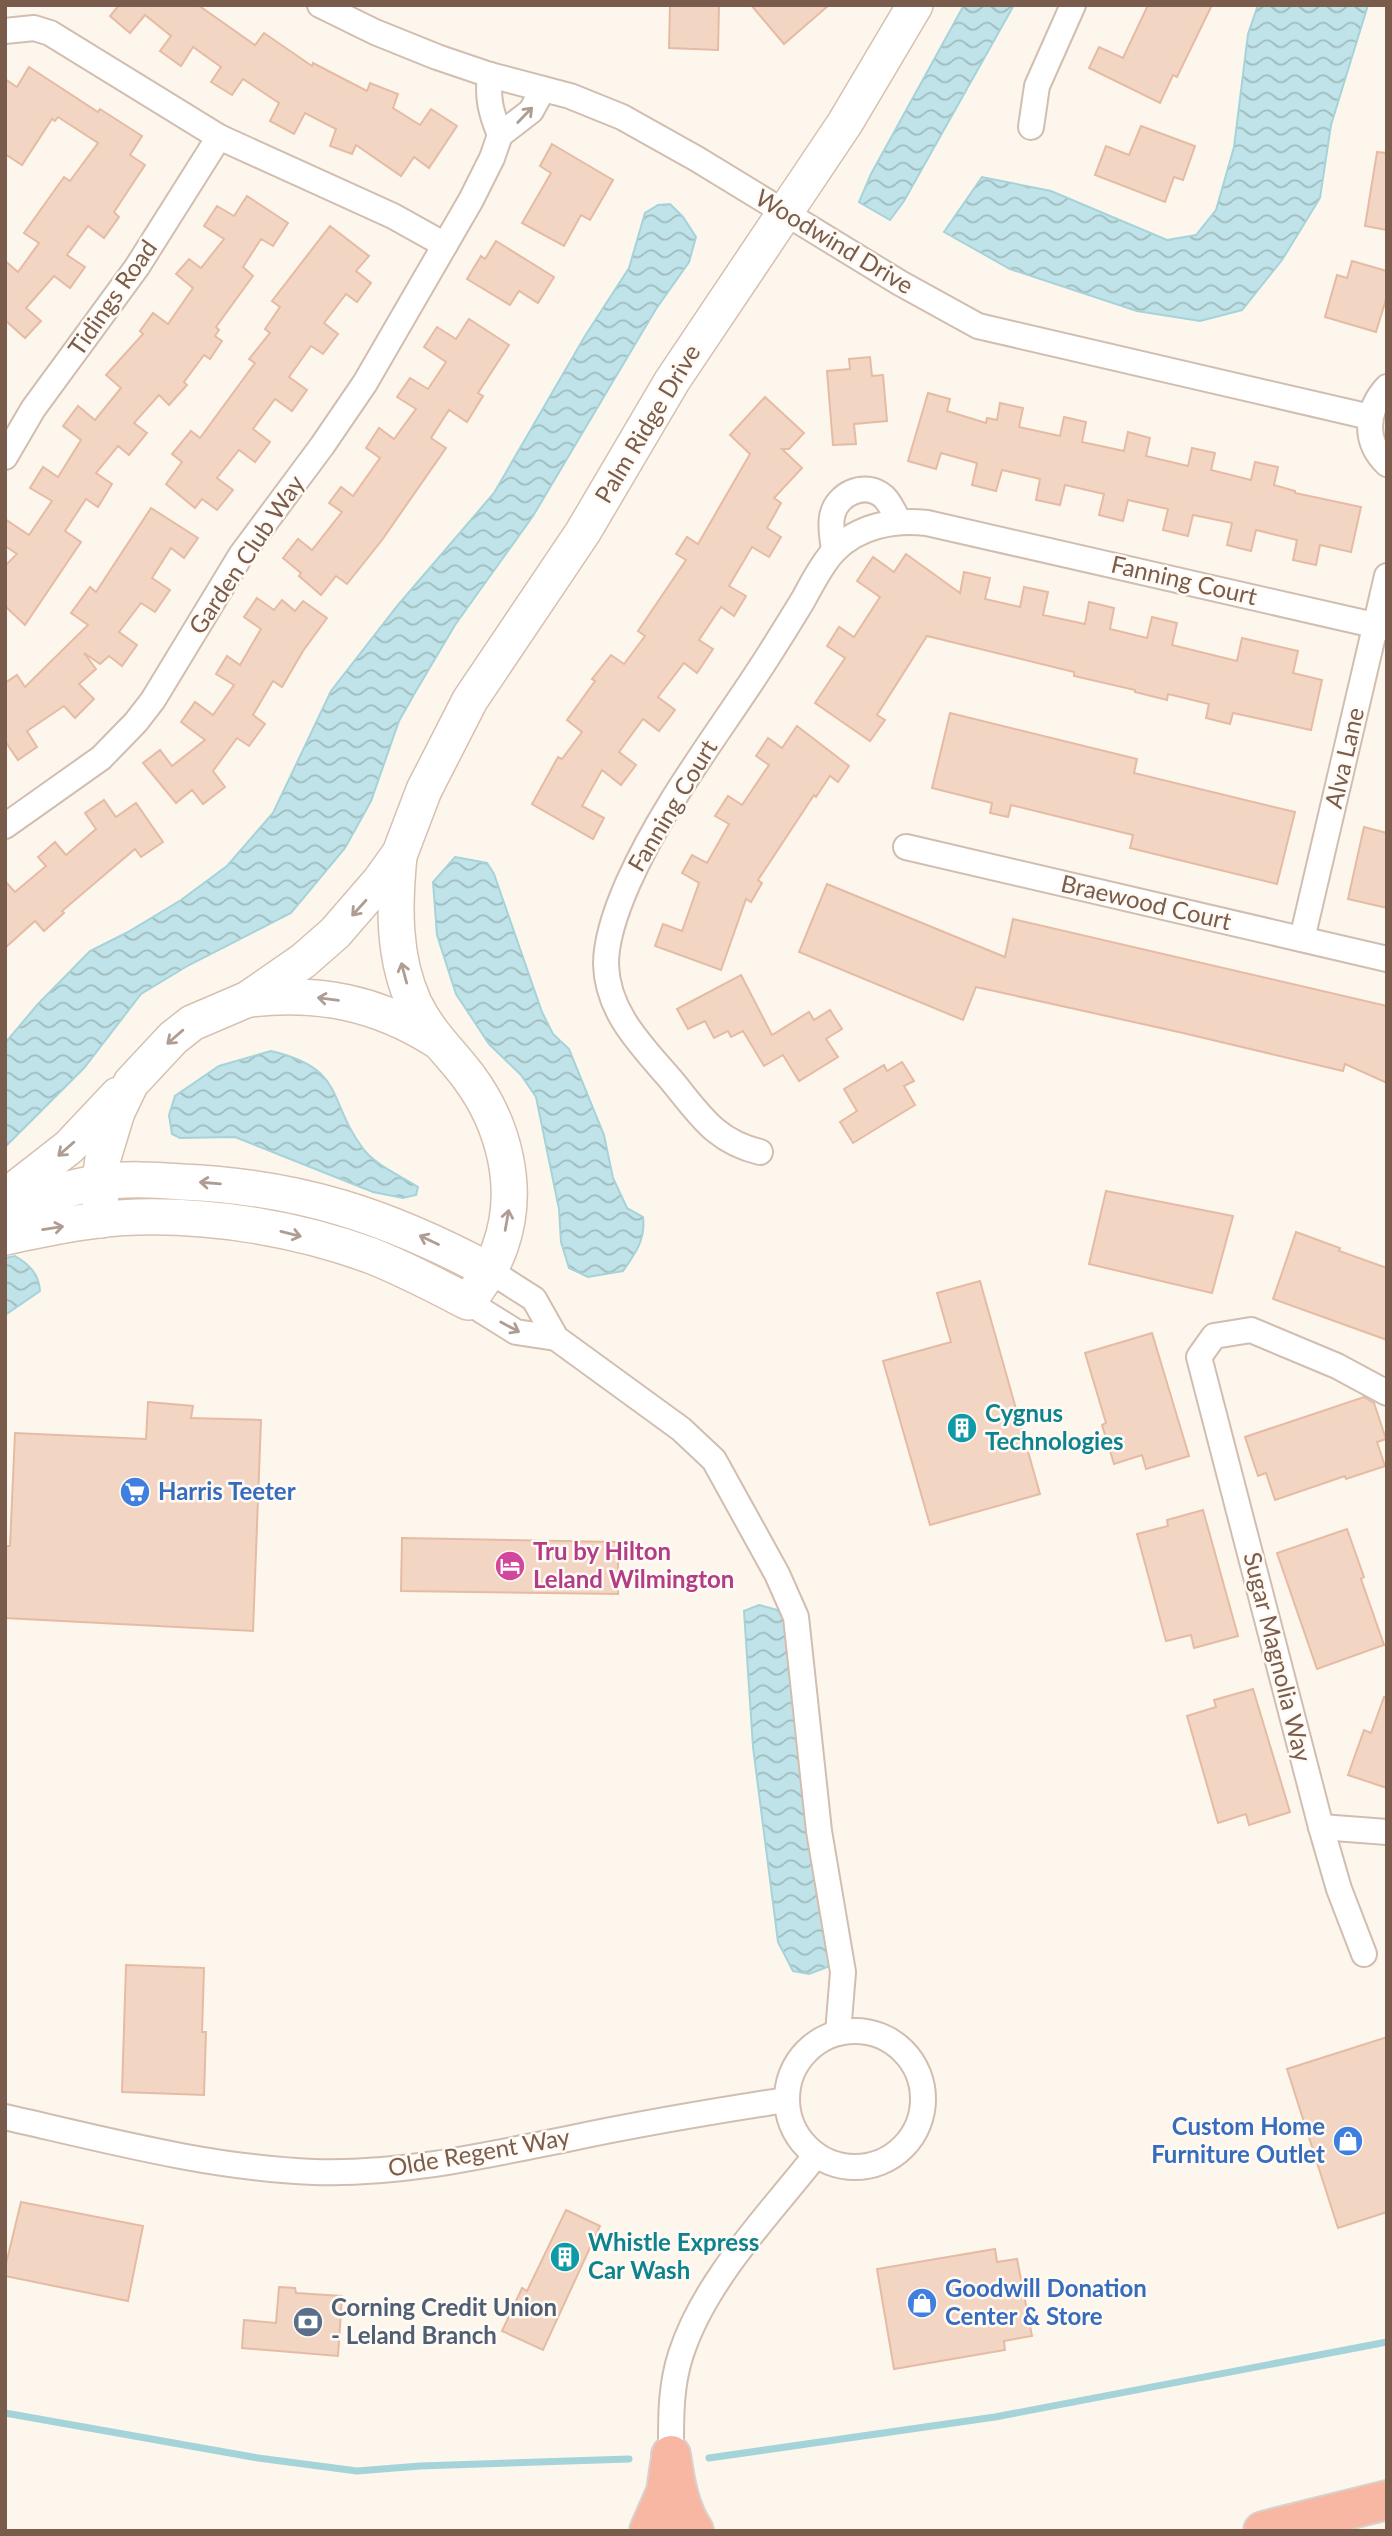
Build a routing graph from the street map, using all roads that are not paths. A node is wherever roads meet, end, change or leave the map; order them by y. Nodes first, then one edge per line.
1 (320, 5) edge
2 (915, 5) edge
3 (1073, 5) edge
4 (5, 31) edge
5 (490, 75) junction
6 (543, 89) junction
7 (1031, 127) dead end
8 (500, 135) junction
9 (219, 138) junction
10 (785, 214) junction
11 (445, 245) junction
12 (1387, 387) edge
13 (1370, 416) junction
14 (5, 457) edge
15 (1387, 464) edge
16 (899, 521) junction
17 (834, 551) junction
18 (1387, 576) edge
19 (1381, 627) edge
20 (5, 826) edge
21 (906, 847) dead end
22 (400, 853) junction
23 (1302, 939) junction
24 (1387, 959) edge
25 (248, 999) junction
26 (436, 1040) junction
27 (131, 1083) junction
28 (760, 1152) dead end
29 (100, 1182) junction
30 (5, 1197) edge
31 (5, 1209) edge
32 (102, 1220) junction
33 (5, 1237) edge
34 (490, 1271) junction
35 (468, 1302) junction
36 (556, 1338) junction
37 (1387, 1393) edge
38 (1321, 1827) junction
39 (1387, 1832) edge
40 (1364, 1955) dead end
41 (838, 2033) junction
42 (786, 2099) junction
43 (5, 2117) edge
44 (816, 2155) junction
45 (671, 2455) junction
46 (1387, 2500) edge
47 (649, 2531) edge
48 (694, 2531) edge
49 (1263, 2531) edge

1 - 5 street, Woodwind Drive
2 - 10 street, Palm Ridge Drive
3 - 7 street
4 - 9 street
5 - 6 street, Woodwind Drive
5 - 8 street
8 -> 6 street
6 - 10 street, Woodwind Drive
8 - 11 street, Garden Club Way
9 - 11 street
9 - 14 street, Tidings Road
10 - 13 street, Woodwind Drive
10 - 22 street, Palm Ridge Drive
11 - 20 street, Garden Club Way
12 - 13 street
13 - 15 street
16 - 17 street, Fanning Court
16 - 17 street
16 - 19 street, Fanning Court
17 - 28 street, Fanning Court
18 - 19 street, Alva Lane
19 - 23 street, Alva Lane
21 - 23 street, Braewood Court
22 -> 25 street, Palm Ridge Drive
26 -> 22 street, Palm Ridge Drive
23 - 24 street, Braewood Court
26 -> 25 street
25 -> 27 street, Palm Ridge Drive
34 -> 26 street, Palm Ridge Drive
27 - 29 street, Palm Ridge Drive
27 -> 30 street
29 - 31 street
29 - 32 street, Palm Ridge Drive
34 -> 29 street
33 -> 32 street
32 -> 35 street
34 - 35 street, Palm Ridge Drive
34 - 36 street
35 -> 36 street
36 - 41 street
37 - 38 street, Sugar Magnolia Way
38 - 39 street
38 - 40 street, Sugar Magnolia Way
41 - 42 street
41 - 44 street
42 - 43 street, Olde Regent Way
42 - 44 street
44 - 45 street
45 - 47 highway
45 - 48 highway
46 - 49 highway

